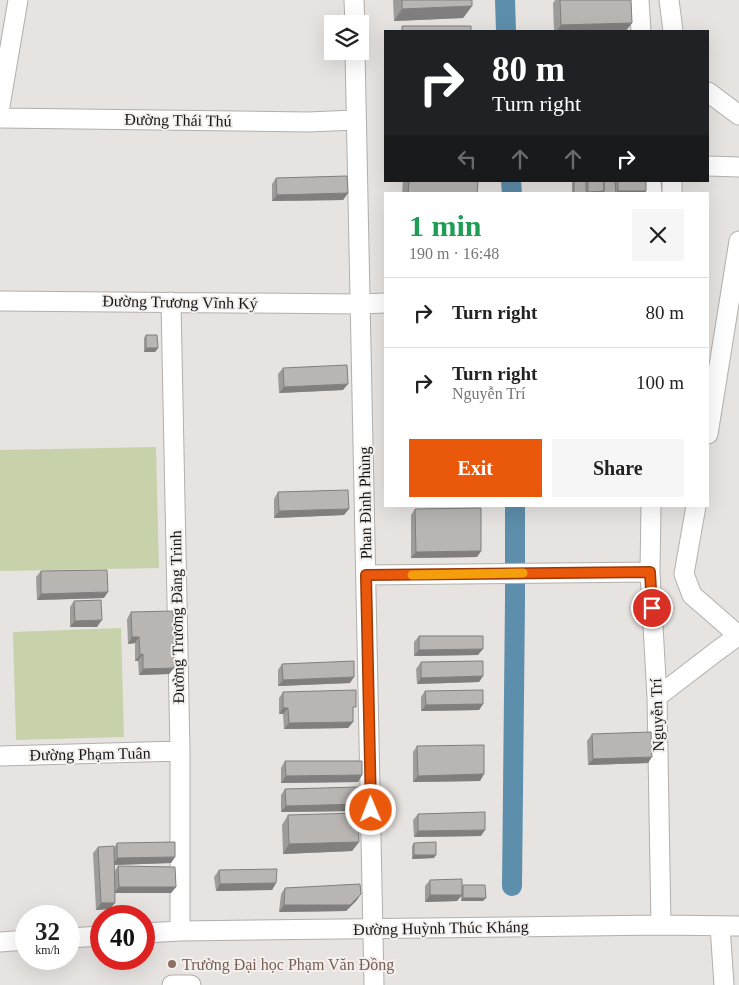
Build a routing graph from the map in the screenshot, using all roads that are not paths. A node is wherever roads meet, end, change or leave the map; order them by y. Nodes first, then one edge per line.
1 (18, 0) edge
2 (354, 0) edge
3 (639, 0) edge
4 (669, 0) edge
5 (355, 15) edge
6 (641, 30) edge
7 (672, 30) edge
8 (355, 60) edge
9 (709, 93) edge
10 (0, 106) edge
11 (739, 115) edge
12 (0, 118) edge
13 (356, 120) junction
14 (709, 166) edge
15 (739, 167) edge
16 (739, 241) edge
17 (0, 301) edge
18 (171, 302) junction
19 (384, 303) edge
20 (361, 304) junction
21 (714, 349) edge
22 (709, 420) edge
23 (652, 507) edge
24 (696, 507) edge
25 (650, 572) junction
26 (366, 575) junction
27 (739, 635) edge
28 (657, 697) junction
29 (180, 751) junction
30 (0, 756) edge
31 (661, 925) junction
32 (720, 926) junction
33 (739, 926) edge
34 (373, 928) junction
35 (180, 931) junction
36 (155, 932) edge
37 (15, 941) edge
38 (0, 942) edge
39 (172, 985) edge
40 (191, 985) edge
41 (374, 985) edge
42 (724, 985) edge

1 - 10 street
2 - 5 street
3 - 6 street
4 - 7 street
8 - 13 street, Phan Đình Phùng
9 - 11 street
12 - 13 street, Đường Thái Thú
13 - 20 street, Phan Đình Phùng
14 - 15 street
16 - 21 street
17 - 18 street, Đường Trương Vĩnh Ký
18 - 20 street, Đường Trương Vĩnh Ký
18 - 29 street, Đường Trương Đăng Trinh
19 - 20 street, Đường Trương Vĩnh Ký
20 - 26 street, Phan Đình Phùng
21 - 22 street
23 - 25 street, Nguyễn Trí
24 - 27 street
25 - 26 street
25 - 28 street, Nguyễn Trí
26 - 34 street, Phan Đình Phùng
27 - 28 street
28 - 31 street, Nguyễn Trí
29 - 30 street, Đường Phạm Tuân
29 - 35 street, Đường Trương Đăng Trinh
31 - 32 street, Đường Huỳnh Thúc Kháng
31 - 34 street, Đường Huỳnh Thúc Kháng
32 - 33 street, Đường Huỳnh Thúc Kháng
32 - 42 street
34 - 35 street, Đường Huỳnh Thúc Kháng
34 - 41 street, Phan Đình Phùng
35 - 36 street, Đường Huỳnh Thúc Kháng
37 - 38 street
39 - 40 street

